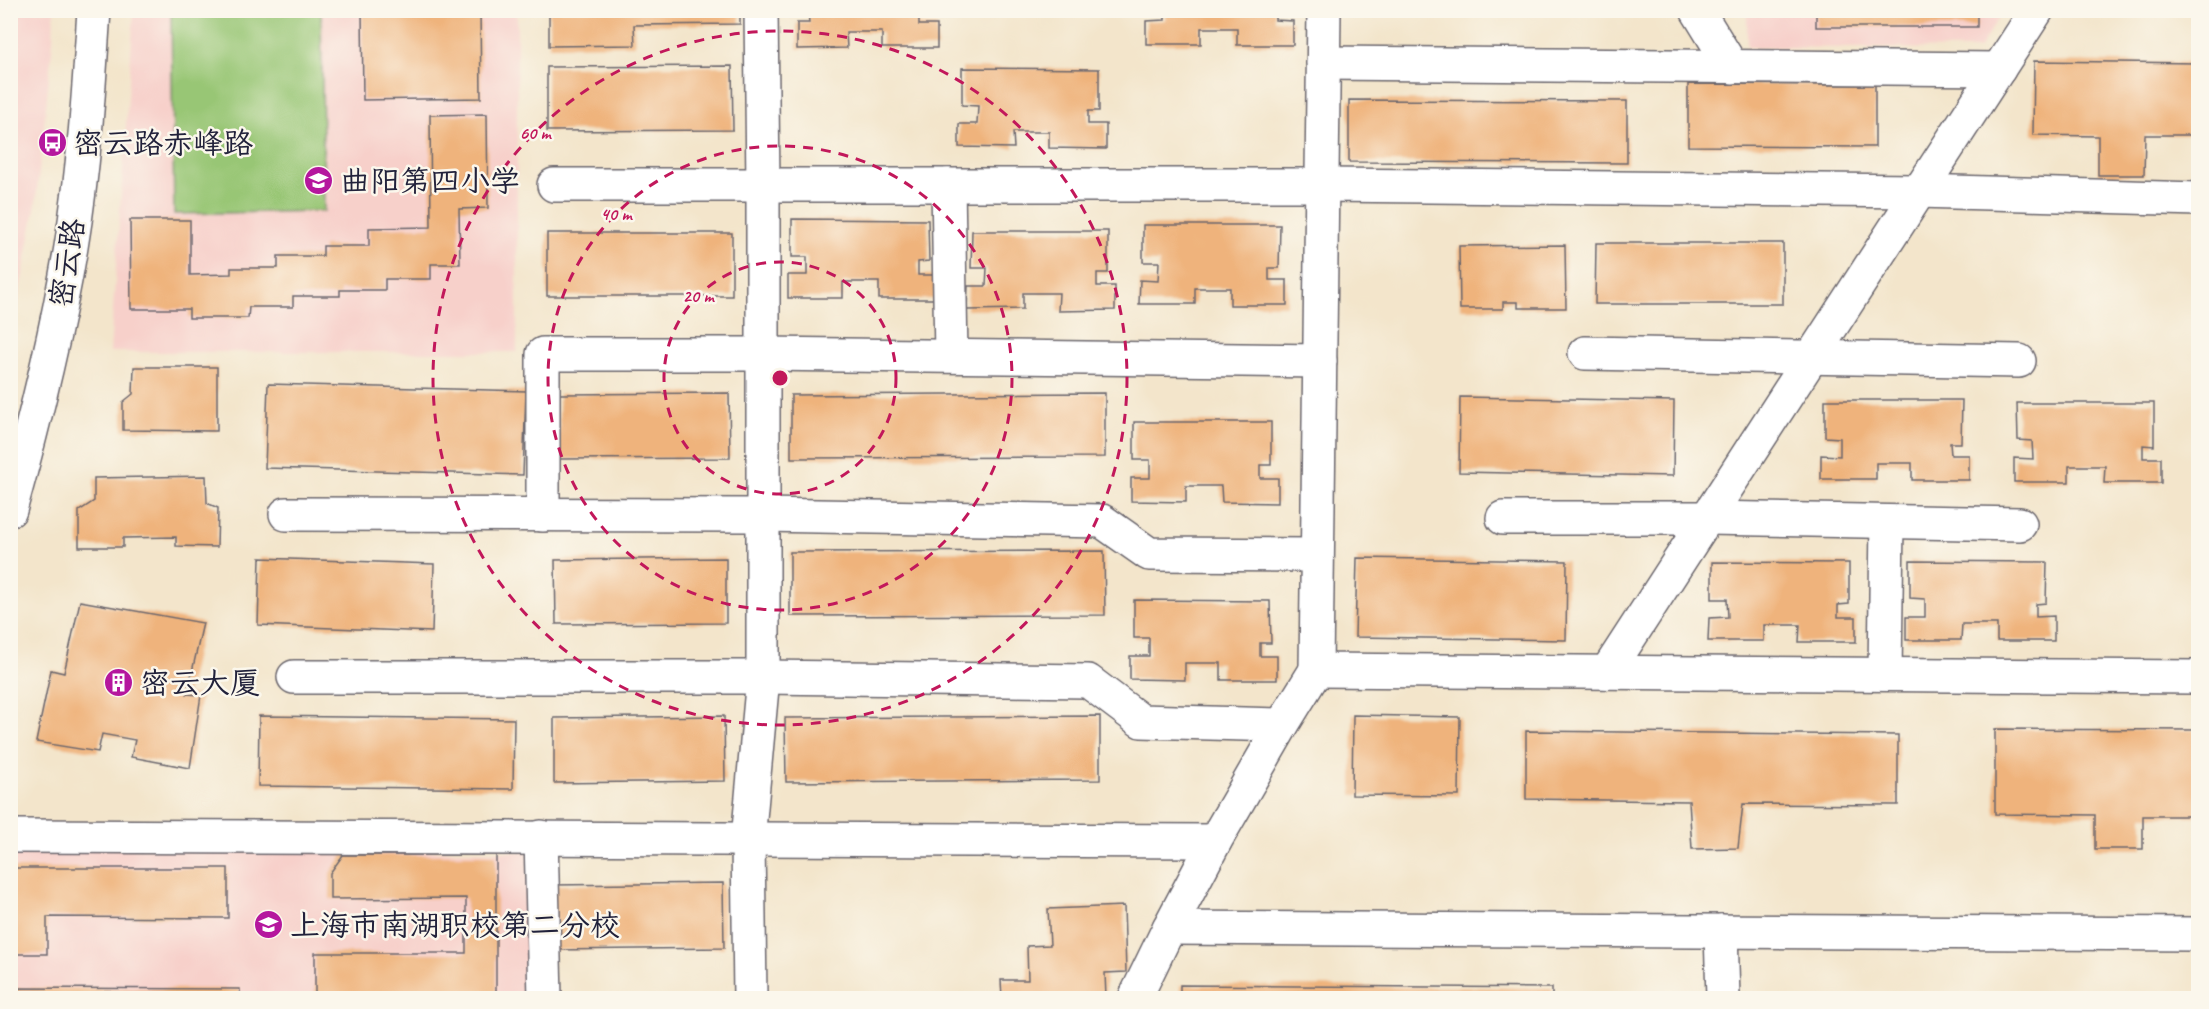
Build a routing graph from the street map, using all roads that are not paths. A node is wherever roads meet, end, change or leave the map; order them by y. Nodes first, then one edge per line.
1 (94, 10) edge
2 (761, 10) edge
3 (1324, 10) edge
4 (1697, 10) edge
5 (2037, 10) edge
6 (1323, 63) junction
7 (1732, 67) junction
8 (1999, 69) junction
9 (554, 185) dead end
10 (764, 185) junction
11 (948, 185) junction
12 (1322, 185) junction
13 (1918, 191) junction
14 (2199, 200) edge
15 (1585, 353) dead end
16 (764, 354) junction
17 (951, 356) junction
18 (1813, 357) junction
19 (1320, 361) junction
20 (2019, 361) dead end
21 (10, 510) edge
22 (286, 514) dead end
23 (543, 515) junction
24 (763, 515) junction
25 (1503, 518) dead end
26 (1708, 518) junction
27 (1887, 522) junction
28 (2020, 524) dead end
29 (1316, 555) junction
30 (1316, 670) junction
31 (1607, 672) junction
32 (1885, 673) junction
33 (2199, 676) edge
34 (294, 677) dead end
35 (763, 677) junction
36 (1282, 725) junction
37 (10, 836) edge
38 (541, 837) junction
39 (748, 840) junction
40 (1215, 842) junction
41 (1169, 928) junction
42 (1721, 931) junction
43 (2199, 934) edge
44 (545, 999) edge
45 (750, 999) edge
46 (1135, 999) edge
47 (1723, 999) edge

1 - 21 street, 密云路
2 - 10 street
3 - 6 street
4 - 7 street
5 - 8 street
6 - 7 street
6 - 12 street
7 - 8 street
8 - 13 street
9 - 10 street
10 - 11 street
10 - 16 street
11 - 12 street
11 - 17 street
12 - 13 street
12 - 19 street
13 - 14 street
13 - 18 street
15 - 18 street
16 - 17 street
16 - 23 street
16 - 24 street
17 - 19 street
18 - 20 street
18 - 26 street
19 - 29 street
22 - 23 street
23 - 24 street
24 - 29 street
24 - 35 street
25 - 26 street
26 - 27 street
26 - 31 street
27 - 28 street
27 - 32 street
29 - 30 street
30 - 31 street
30 - 36 street
31 - 32 street
32 - 33 street
34 - 35 street
35 - 36 street
35 - 39 street
36 - 40 street
37 - 38 street
38 - 39 street
38 - 44 street
39 - 40 street
39 - 45 street
40 - 41 street
41 - 42 street
41 - 46 street
42 - 43 street
42 - 47 street

